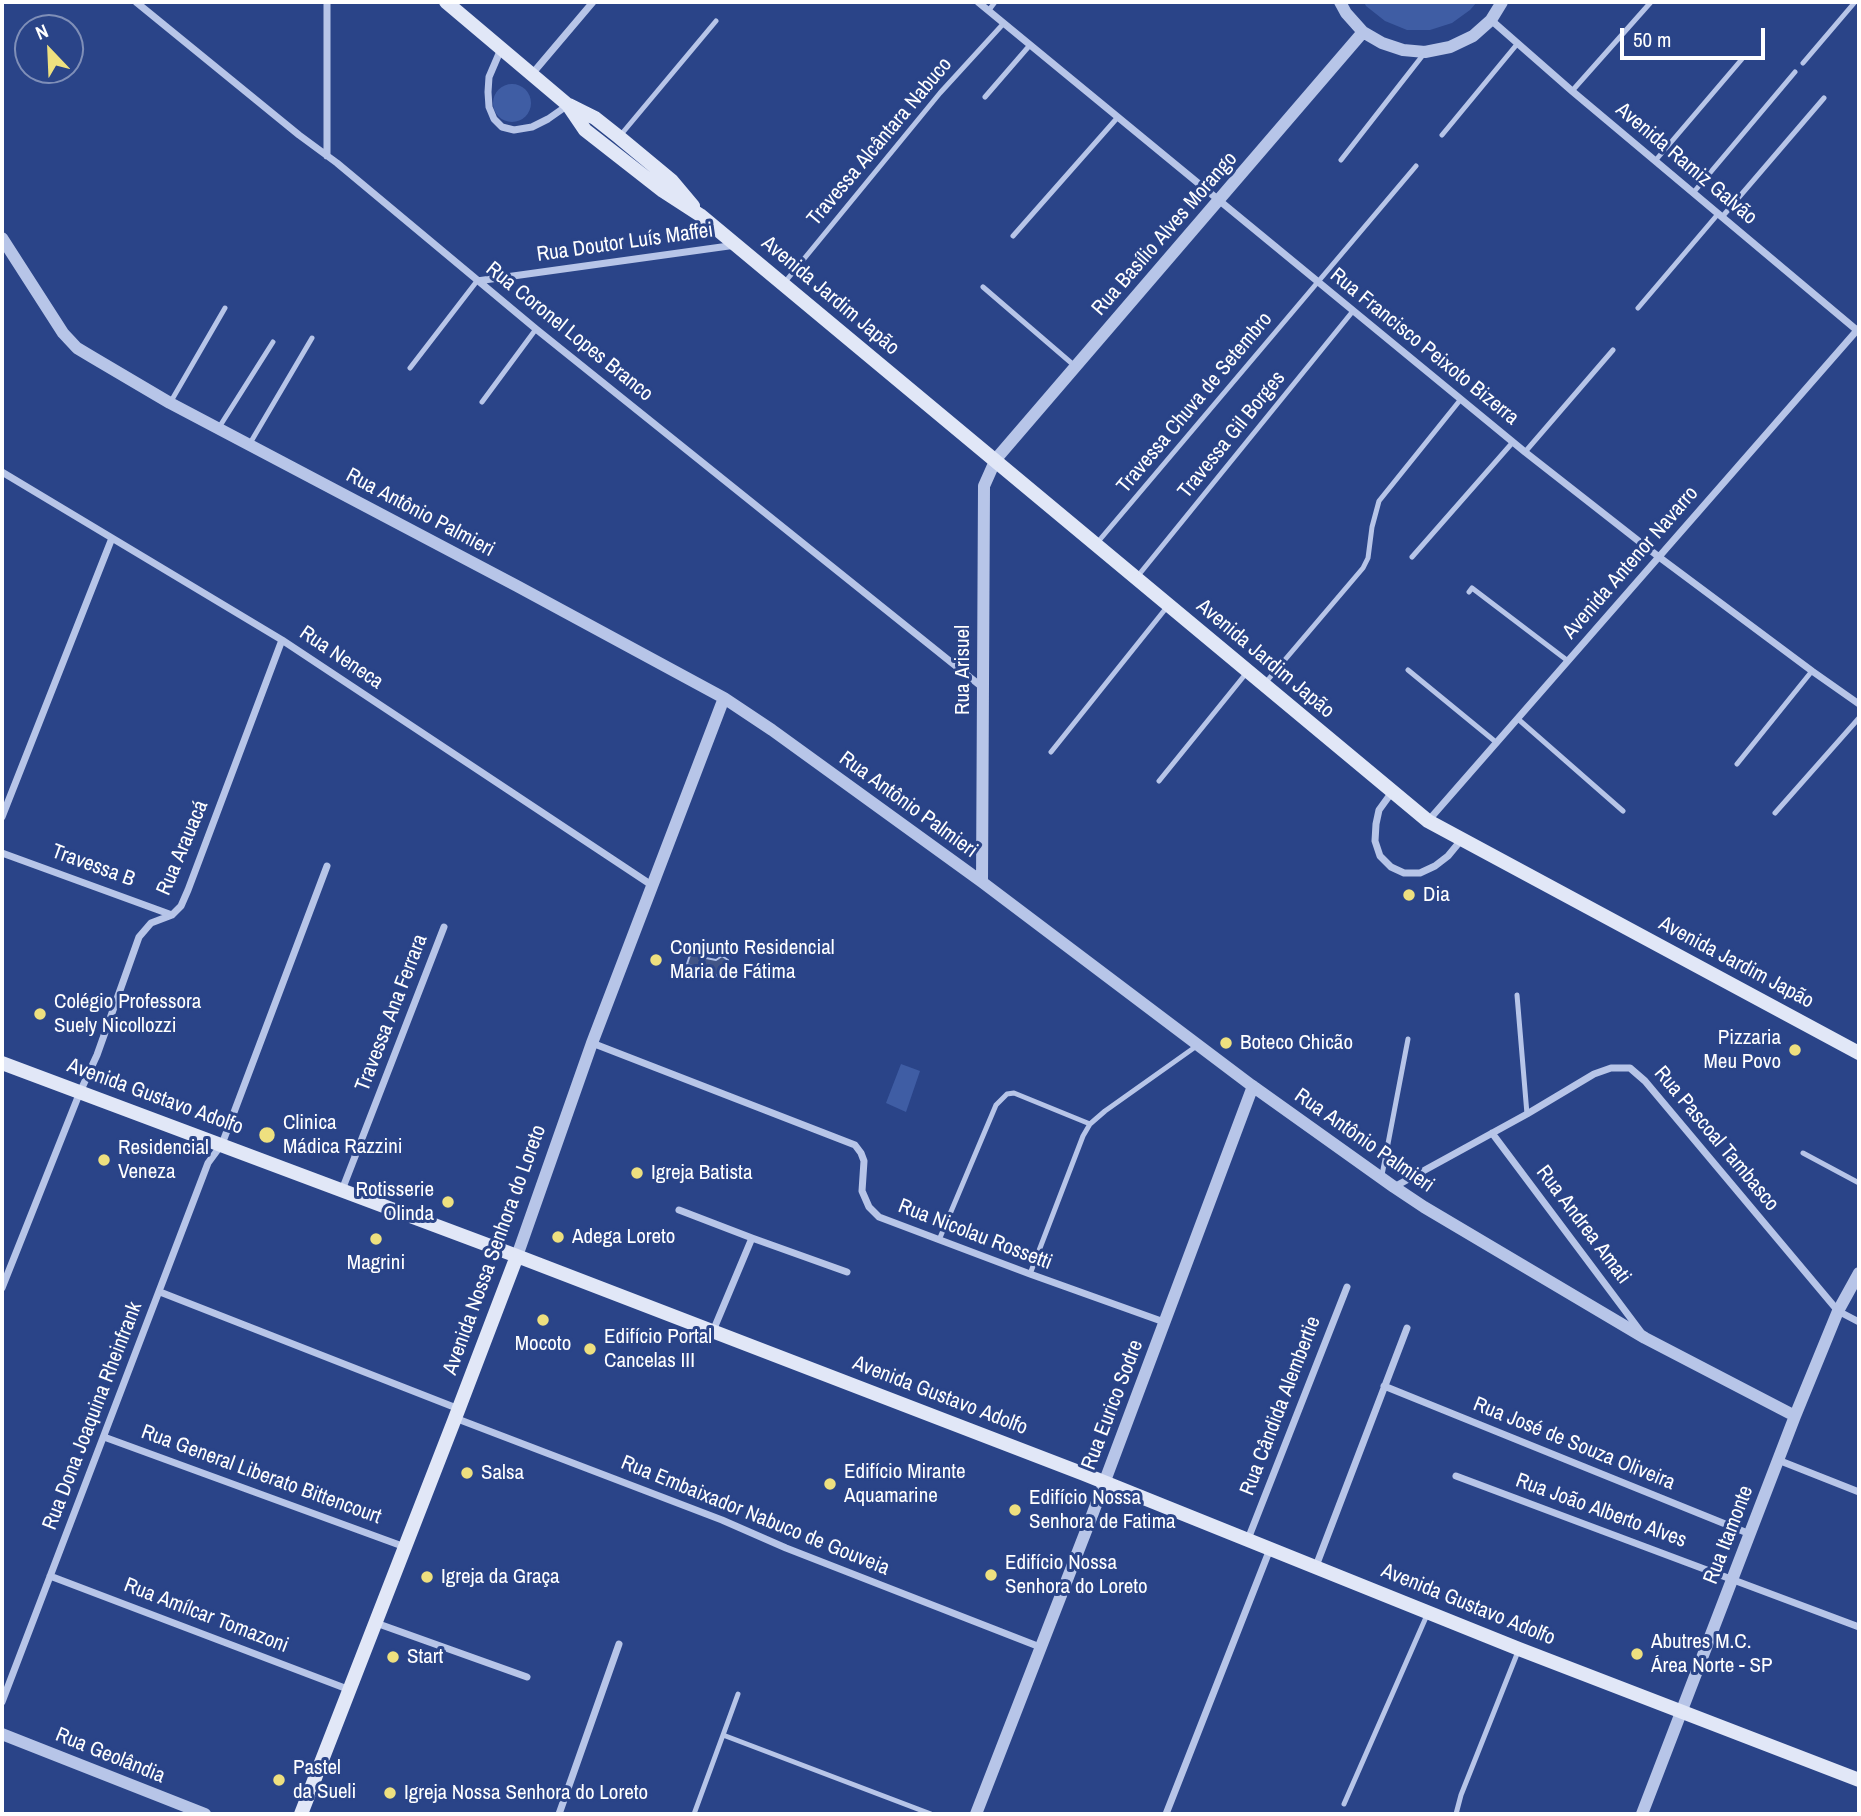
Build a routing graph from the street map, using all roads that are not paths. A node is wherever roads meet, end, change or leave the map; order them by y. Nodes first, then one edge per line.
1 (136, 2) edge
2 (327, 2) edge
3 (446, 2) edge
4 (593, 2) edge
5 (978, 2) edge
6 (995, 2) edge
7 (1340, 2) edge
8 (1502, 2) edge
9 (1651, 2) edge
10 (1855, 2) edge
11 (989, 10) junction
12 (1491, 19) junction
13 (716, 21) dead end
14 (1004, 23) junction
15 (1363, 32) junction
16 (1518, 43) junction
17 (1030, 45) junction
18 (502, 48) junction
19 (1425, 52) junction
20 (1742, 59) dead end
21 (1804, 63) dead end
22 (1796, 72) dead end
23 (532, 74) junction
24 (1572, 91) junction
25 (985, 97) dead end
26 (1824, 98) dead end
27 (568, 105) junction
28 (1118, 117) junction
29 (1442, 135) dead end
30 (619, 137) junction
31 (327, 156) junction
32 (1341, 160) dead end
33 (1655, 162) junction
34 (1416, 166) dead end
35 (1693, 193) junction
36 (1219, 200) junction
37 (701, 215) junction
38 (1720, 216) junction
39 (1013, 236) dead end
40 (2, 239) edge
41 (736, 245) junction
42 (477, 281) junction
43 (1318, 282) junction
44 (783, 284) junction
45 (983, 287) dead end
46 (225, 308) dead end
47 (1638, 308) dead end
48 (1353, 311) junction
49 (536, 329) junction
50 (1859, 330) edge
51 (312, 338) dead end
52 (273, 342) dead end
53 (1613, 350) dead end
54 (410, 368) dead end
55 (1076, 368) junction
56 (1461, 399) junction
57 (482, 402) dead end
58 (170, 403) junction
59 (218, 429) junction
60 (1513, 442) junction
61 (249, 445) junction
62 (1525, 452) junction
63 (996, 460) junction
64 (2, 472) edge
65 (112, 538) junction
66 (1096, 544) junction
67 (1659, 556) junction
68 (1412, 557) dead end
69 (1136, 578) junction
70 (1469, 592) dead end
71 (1168, 606) junction
72 (282, 640) junction
73 (1568, 662) junction
74 (1408, 670) dead end
75 (1248, 671) junction
76 (1812, 671) junction
77 (1264, 685) junction
78 (982, 687) junction
79 (724, 698) junction
80 (1859, 704) edge
81 (1859, 718) edge
82 (1518, 719) junction
83 (1497, 743) junction
84 (1051, 752) dead end
85 (1737, 764) dead end
86 (1159, 781) dead end
87 (1392, 792) junction
88 (5, 798) edge
89 (1623, 811) dead end
90 (1775, 813) dead end
91 (2, 817) edge
92 (1428, 821) junction
93 (1462, 839) junction
94 (2, 853) edge
95 (327, 866) dead end
96 (982, 882) junction
97 (653, 886) junction
98 (172, 915) junction
99 (444, 927) dead end
100 (1517, 995) dead end
101 (1408, 1039) dead end
102 (592, 1043) junction
103 (1198, 1045) junction
104 (1859, 1053) edge
105 (2, 1063) edge
106 (1253, 1086) junction
107 (80, 1092) junction
108 (1527, 1114) junction
109 (1090, 1124) junction
110 (1492, 1133) junction
111 (222, 1144) junction
112 (1803, 1153) dead end
113 (1381, 1178) junction
114 (1859, 1183) edge
115 (1394, 1187) junction
116 (342, 1190) junction
117 (679, 1210) dead end
118 (752, 1238) junction
119 (939, 1240) junction
120 (517, 1256) junction
121 (847, 1272) dead end
122 (1859, 1273) edge
123 (1030, 1275) junction
124 (1347, 1287) dead end
125 (2, 1288) edge
126 (160, 1292) junction
127 (1838, 1311) junction
128 (1164, 1322) junction
129 (1859, 1322) edge
130 (1407, 1328) dead end
131 (713, 1331) junction
132 (1645, 1338) junction
133 (1384, 1386) junction
134 (457, 1414) junction
135 (1795, 1416) junction
136 (104, 1437) junction
137 (1778, 1460) junction
138 (1456, 1476) dead end
139 (1104, 1482) junction
140 (1859, 1492) edge
141 (1750, 1534) junction
142 (1248, 1539) junction
143 (405, 1547) junction
144 (1271, 1548) junction
145 (1316, 1566) junction
146 (50, 1576) junction
147 (1733, 1579) junction
148 (1429, 1612) junction
149 (376, 1623) junction
150 (1859, 1627) edge
151 (619, 1644) dead end
152 (1040, 1647) junction
153 (1519, 1649) junction
154 (527, 1677) dead end
155 (350, 1690) junction
156 (738, 1694) dead end
157 (2, 1702) edge
158 (1682, 1713) junction
159 (2, 1734) edge
160 (723, 1735) junction
161 (1859, 1780) edge
162 (1345, 1804) dead end
163 (205, 1814) edge
164 (301, 1814) edge
165 (559, 1814) edge
166 (694, 1814) edge
167 (932, 1814) edge
168 (976, 1814) edge
169 (1166, 1814) edge
170 (1457, 1814) edge
171 (1642, 1814) edge

1 - 31 street, Rua Coronel Lopes Branco
2 - 31 street
3 - 18 main road, Avenida Jardim Japão
4 - 23 street
5 - 11 street, Rua Francisco Peixoto Bizerra
6 - 11 lane
7 - 15 street
8 - 12 street
9 - 24 lane
10 - 21 lane
11 - 14 street, Rua Francisco Peixoto Bizerra
12 - 16 street, Avenida Ramiz Galvão
12 - 19 street
13 - 30 lane
14 - 17 street, Rua Francisco Peixoto Bizerra
14 - 44 lane, Travessa Alcântara Nabuco
15 - 19 street
15 - 36 street, Rua Basílio Alves Morango
16 - 24 street, Avenida Ramiz Galvão
16 - 29 lane
17 - 25 lane
17 - 28 street, Rua Francisco Peixoto Bizerra
18 - 23 main road, Avenida Jardim Japão
18 - 27 street
19 - 32 lane
20 - 33 lane
22 - 35 lane
23 - 27 main road, Avenida Jardim Japão
24 - 33 street, Avenida Ramiz Galvão
26 - 38 lane
27 - 30 main road, Avenida Jardim Japão
27 - 37 main road, Avenida Jardim Japão
28 - 36 street, Rua Francisco Peixoto Bizerra
28 - 39 lane
30 - 37 main road, Avenida Jardim Japão
31 - 42 street, Rua Coronel Lopes Branco
33 - 35 street, Avenida Ramiz Galvão
34 - 43 lane, Travessa Chuva de Setembro
35 - 38 street, Avenida Ramiz Galvão
36 - 43 street, Rua Francisco Peixoto Bizerra
36 - 55 street, Rua Basílio Alves Morango
37 - 41 main road, Avenida Jardim Japão
38 - 47 lane
38 - 50 street, Avenida Ramiz Galvão
40 - 58 street, Rua Antônio Palmieri
41 - 42 street, Rua Doutor Luís Maffei
41 - 44 main road, Avenida Jardim Japão
42 - 49 street, Rua Coronel Lopes Branco
42 - 54 lane
43 - 48 street, Rua Francisco Peixoto Bizerra
43 - 66 lane, Travessa Chuva de Setembro
44 - 63 main road, Avenida Jardim Japão
45 - 55 lane
46 - 58 lane
48 - 56 street, Rua Francisco Peixoto Bizerra
48 - 69 lane, Travessa Gil Borges
49 - 57 lane
49 - 78 street, Rua Coronel Lopes Branco
50 - 67 street, Avenida Antenor Navarro
51 - 61 lane
52 - 59 lane
53 - 62 lane
55 - 63 street, Rua Basílio Alves Morango
56 - 60 street, Rua Francisco Peixoto Bizerra
56 - 77 lane
58 - 59 street, Rua Antônio Palmieri
59 - 61 street, Rua Antônio Palmieri
60 - 62 street, Rua Francisco Peixoto Bizerra
60 - 68 lane
61 - 79 street, Rua Antônio Palmieri
62 - 67 street, Rua Francisco Peixoto Bizerra
63 - 66 main road, Avenida Jardim Japão
63 - 78 street, Rua Arisuel
64 - 65 street, Rua Neneca
65 - 72 street, Rua Neneca
65 - 88 street
66 - 69 main road, Avenida Jardim Japão
67 - 73 street, Avenida Antenor Navarro
67 - 76 street, Rua Francisco Peixoto Bizerra
69 - 71 main road, Avenida Jardim Japão
70 - 73 lane
71 - 75 main road, Avenida Jardim Japão
71 - 84 lane
72 - 97 street, Rua Neneca
72 - 98 street, Rua Arauacá
73 - 82 street, Avenida Antenor Navarro
74 - 83 lane
75 - 77 main road, Avenida Jardim Japão
75 - 86 lane
76 - 80 street, Rua Francisco Peixoto Bizerra
76 - 85 lane
77 - 87 main road, Avenida Jardim Japão
78 - 96 street, Rua Arisuel
79 - 96 street, Rua Antônio Palmieri
79 - 97 street, Avenida Nossa Senhora do Loreto
81 - 90 lane
82 - 83 street, Avenida Antenor Navarro
82 - 89 lane
83 - 92 street, Avenida Antenor Navarro
87 - 92 main road, Avenida Jardim Japão
87 - 93 street
88 - 91 street
92 - 93 main road, Avenida Jardim Japão
93 - 104 main road, Avenida Jardim Japão
94 - 98 street, Travessa B
95 - 111 street, Rua Dona Joaquina Rheinfrank
96 - 103 street, Rua Antônio Palmieri
97 - 102 street, Avenida Nossa Senhora do Loreto
98 - 107 street, Rua Arauacá
99 - 116 street, Travessa Ana Ferrara
100 - 108 lane
101 - 113 lane
102 - 119 street, Rua Nicolau Rossetti
102 - 120 street, Avenida Nossa Senhora do Loreto
103 - 106 street, Rua Antônio Palmieri
103 - 109 lane
105 - 107 main road, Avenida Gustavo Adolfo
106 - 113 street, Rua Antônio Palmieri
106 - 128 street, Rua Eurico Sodre
107 - 111 main road, Avenida Gustavo Adolfo
107 - 125 street, Rua Arauacá
108 - 110 street, Rua Pascoal Tambasco
108 - 127 street, Rua Pascoal Tambasco
109 - 119 lane
109 - 123 lane
110 - 115 street, Rua Pascoal Tambasco
110 - 132 street, Rua Andrea Amati
111 - 116 main road, Avenida Gustavo Adolfo
111 - 126 street, Rua Dona Joaquina Rheinfrank
112 - 114 lane
113 - 115 street, Rua Antônio Palmieri
115 - 132 street, Rua Antônio Palmieri
116 - 120 main road, Avenida Gustavo Adolfo
117 - 118 street
118 - 121 street
118 - 131 street
119 - 123 street, Rua Nicolau Rossetti
120 - 131 main road, Avenida Gustavo Adolfo
120 - 134 main road, Avenida Nossa Senhora do Loreto
122 - 127 street, Rua Itamonte
123 - 128 street, Rua Nicolau Rossetti
124 - 142 street, Rua Cândida Alembertie
126 - 134 street, Rua Embaixador Nabuco de Gouveia
126 - 136 street, Rua Dona Joaquina Rheinfrank
127 - 129 street
127 - 135 street, Rua Itamonte
128 - 139 street, Rua Eurico Sodre
130 - 133 street
131 - 139 main road, Avenida Gustavo Adolfo
132 - 135 street, Rua Antônio Palmieri
133 - 141 street, Rua José de Souza Oliveira
133 - 145 street
134 - 143 main road, Avenida Nossa Senhora do Loreto
134 - 152 street, Rua Embaixador Nabuco de Gouveia
135 - 137 street, Rua Itamonte
136 - 143 street, Rua General Liberato Bittencourt
136 - 146 street, Rua Dona Joaquina Rheinfrank
137 - 140 street
137 - 141 street, Rua Itamonte
138 - 147 street, Rua João Alberto Alves
139 - 142 main road, Avenida Gustavo Adolfo
139 - 152 street, Rua Eurico Sodre
141 - 147 street, Rua Itamonte
142 - 144 main road, Avenida Gustavo Adolfo
143 - 149 main road, Avenida Nossa Senhora do Loreto
144 - 145 main road, Avenida Gustavo Adolfo
144 - 169 street
145 - 148 main road, Avenida Gustavo Adolfo
146 - 155 street, Rua Amílcar Tomazoni
146 - 157 street, Rua Dona Joaquina Rheinfrank
147 - 150 street, Rua João Alberto Alves
147 - 158 street, Rua Itamonte
148 - 153 main road, Avenida Gustavo Adolfo
148 - 162 lane
149 - 154 street
149 - 155 main road, Avenida Nossa Senhora do Loreto
151 - 165 street
152 - 168 street, Rua Eurico Sodre
153 - 158 main road, Avenida Gustavo Adolfo
153 - 170 lane
155 - 164 main road, Avenida Nossa Senhora do Loreto
156 - 160 lane
158 - 161 main road, Avenida Gustavo Adolfo
158 - 171 street, Rua Itamonte
159 - 163 street, Rua Geolândia
160 - 166 lane
160 - 167 lane

